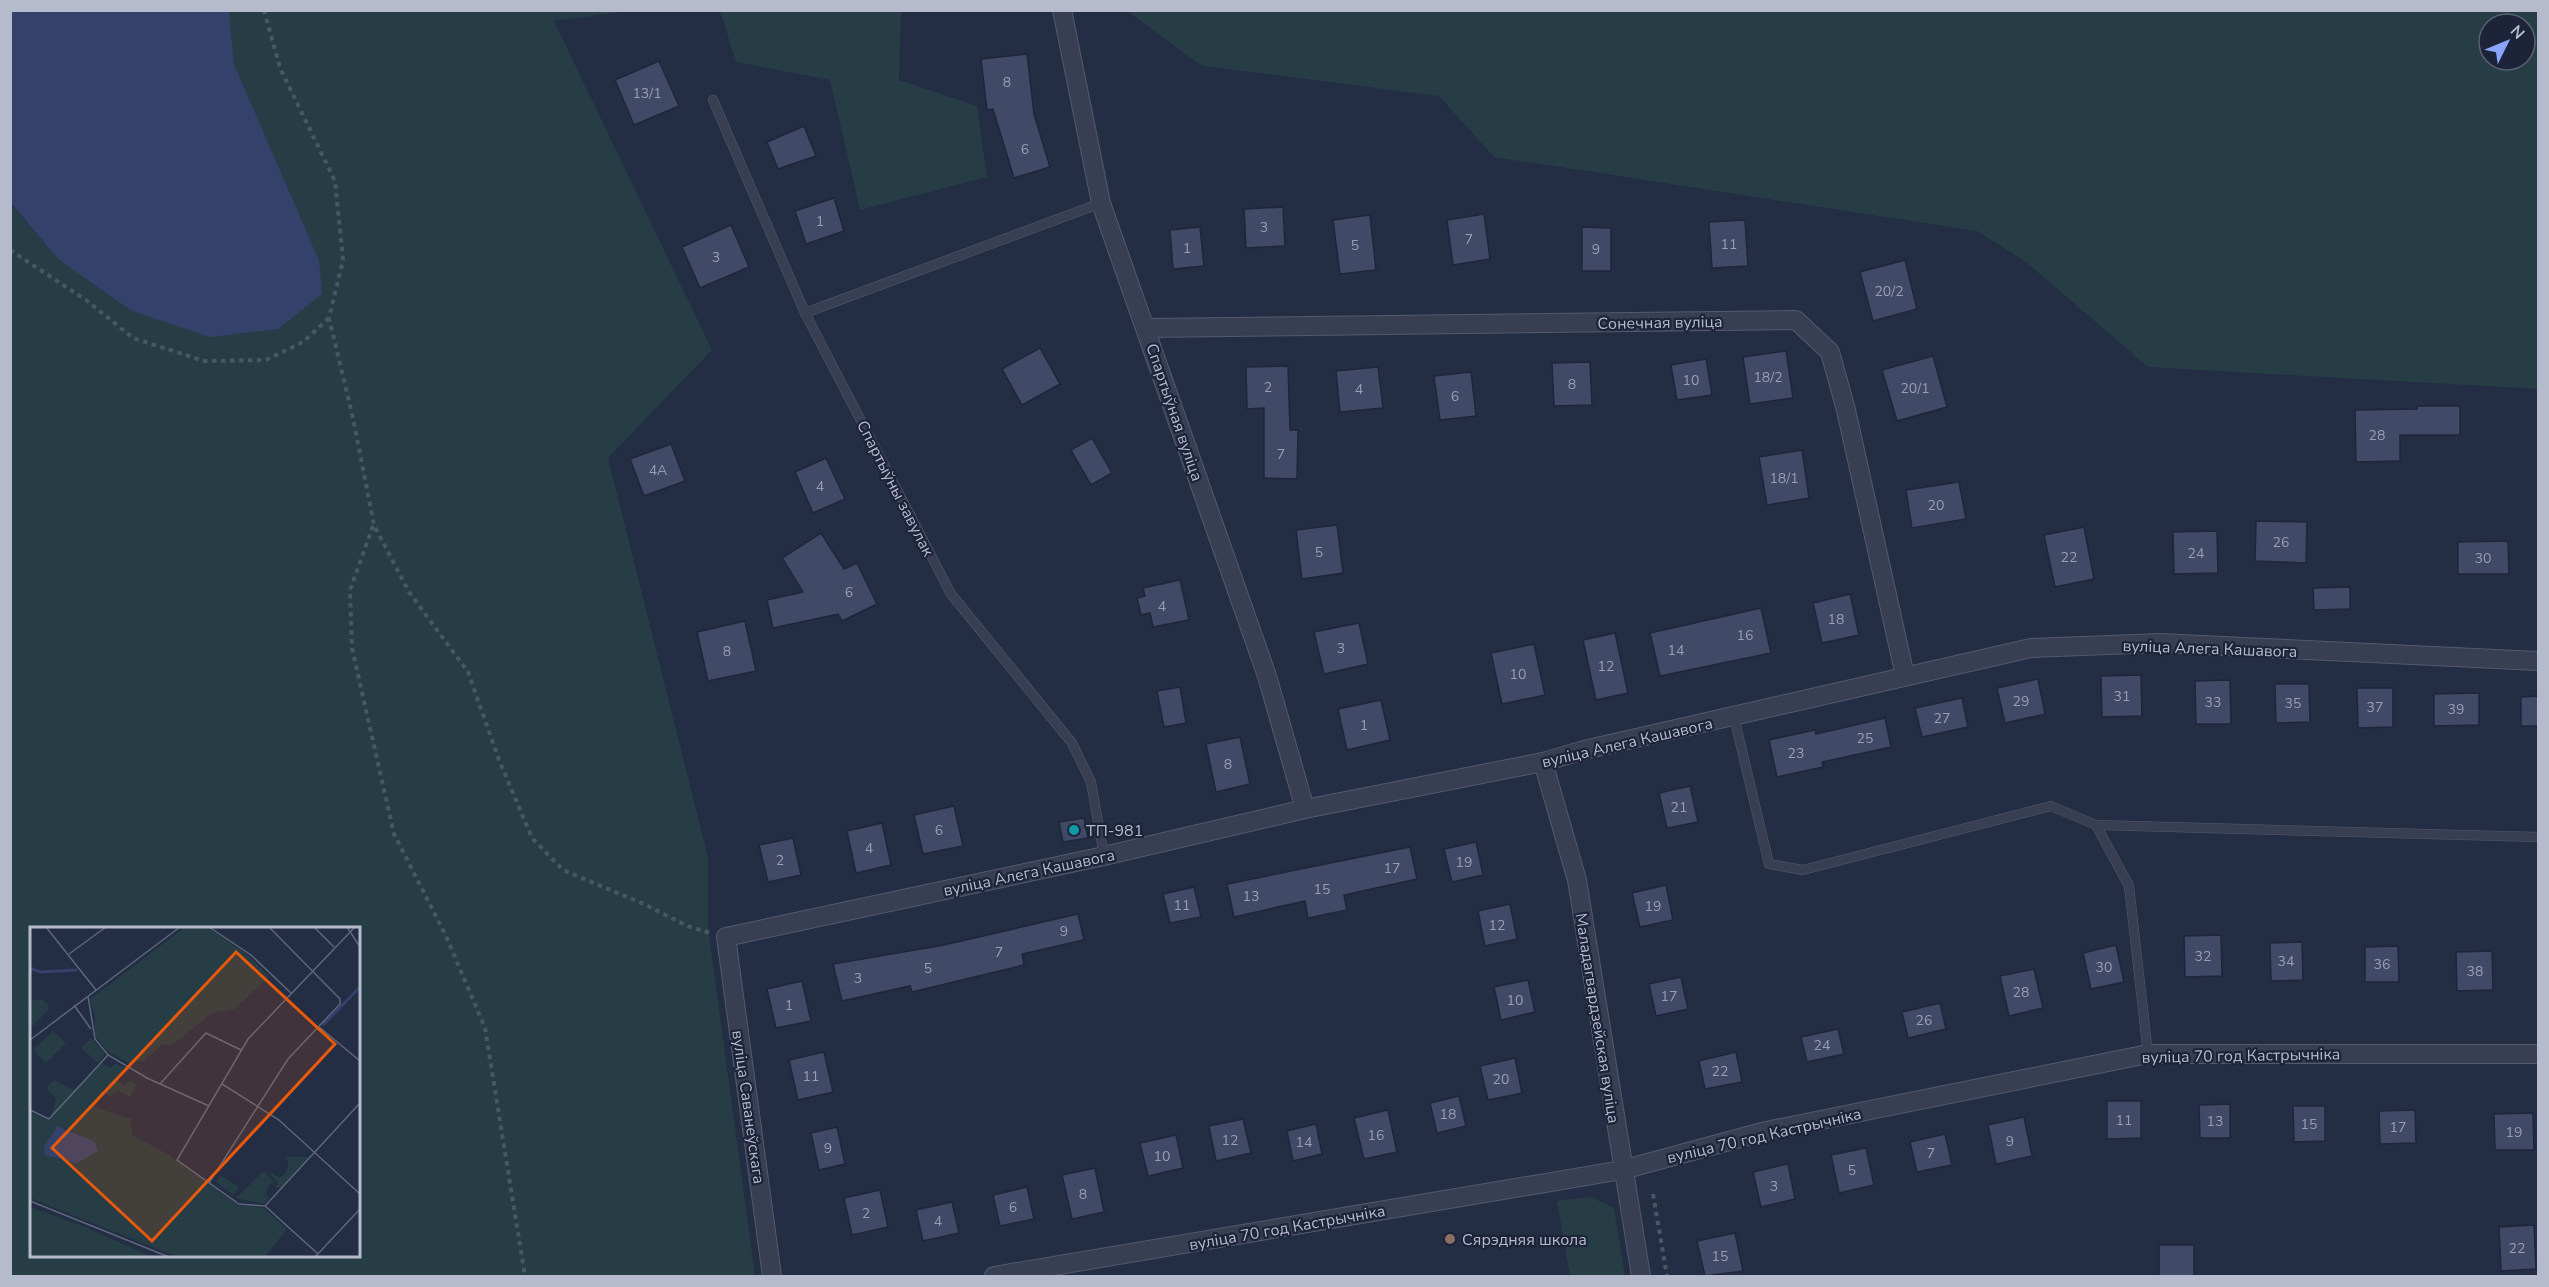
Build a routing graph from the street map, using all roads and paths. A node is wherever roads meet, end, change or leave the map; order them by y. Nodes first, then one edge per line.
1 (264, 10) edge
2 (1062, 10) edge
3 (713, 100) dead end
4 (1101, 203) junction
5 (10, 250) edge
6 (805, 313) junction
7 (330, 318) junction
8 (1146, 328) junction
9 (374, 525) junction
10 (2538, 661) edge
11 (1905, 676) junction
12 (1734, 717) junction
13 (1543, 762) junction
14 (1305, 809) junction
15 (2096, 825) junction
16 (2538, 837) edge
17 (1104, 856) junction
18 (726, 937) junction
19 (2148, 1054) junction
20 (2538, 1054) edge
21 (1622, 1170) junction
22 (1653, 1194) dead end
23 (525, 1276) edge
24 (772, 1276) edge
25 (994, 1276) edge
26 (1641, 1276) edge
27 (1667, 1276) edge

1 - 7 path
2 - 4 street, Спартыўная вуліца
3 - 6 lane, Спартыўны завулак
4 - 6 lane
4 - 8 street, Спартыўная вуліца
5 - 7 path
6 - 17 lane, Спартыўны завулак
7 - 9 path
8 - 11 street, Сонечная вуліца
8 - 14 street, Спартыўная вуліца
9 - 18 path
9 - 23 path
10 - 11 street, вуліца Алега Кашавога
11 - 12 street, вуліца Алега Кашавога
12 - 13 street, вуліца Алега Кашавога
12 - 15 lane
13 - 14 street, вуліца Алега Кашавога
13 - 21 street, Маладагвардзейская вуліца
14 - 17 street, вуліца Алега Кашавога
15 - 16 lane
15 - 19 lane
17 - 18 street, вуліца Алега Кашавога
18 - 24 street, вуліца Саванеўскага
19 - 20 street, вуліца 70 год Кастрычніка
19 - 21 street, вуліца 70 год Кастрычніка
21 - 25 street, вуліца 70 год Кастрычніка
21 - 26 street, Маладагвардзейская вуліца
22 - 27 path

